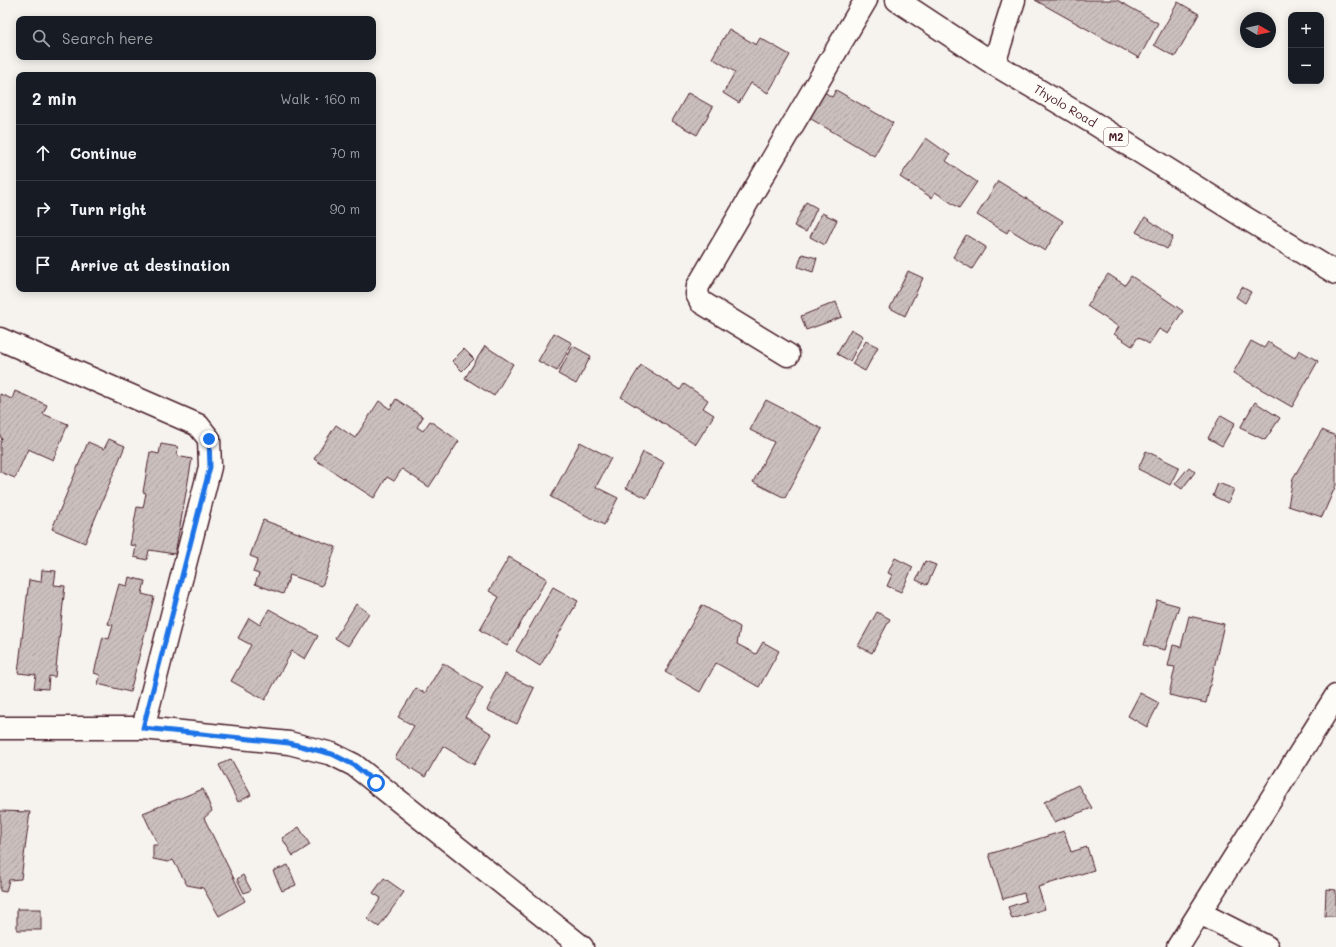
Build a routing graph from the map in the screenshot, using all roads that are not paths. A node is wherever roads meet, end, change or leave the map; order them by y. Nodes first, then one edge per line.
1 (866, 0) edge
2 (897, 0) edge
3 (1014, 0) edge
4 (994, 64) junction
5 (1336, 273) edge
6 (0, 339) edge
7 (788, 355) dead end
8 (1336, 696) edge
9 (0, 728) edge
10 (143, 728) junction
11 (1200, 913) junction
12 (582, 947) edge
13 (1178, 947) edge
14 (1267, 947) edge

1 - 7 main road
2 - 4 main road, Thyolo Road / M2
3 - 4 main road
4 - 5 main road, Thyolo Road / M2
6 - 10 main road
8 - 11 main road
9 - 10 main road
10 - 12 main road
11 - 13 main road
11 - 14 main road

